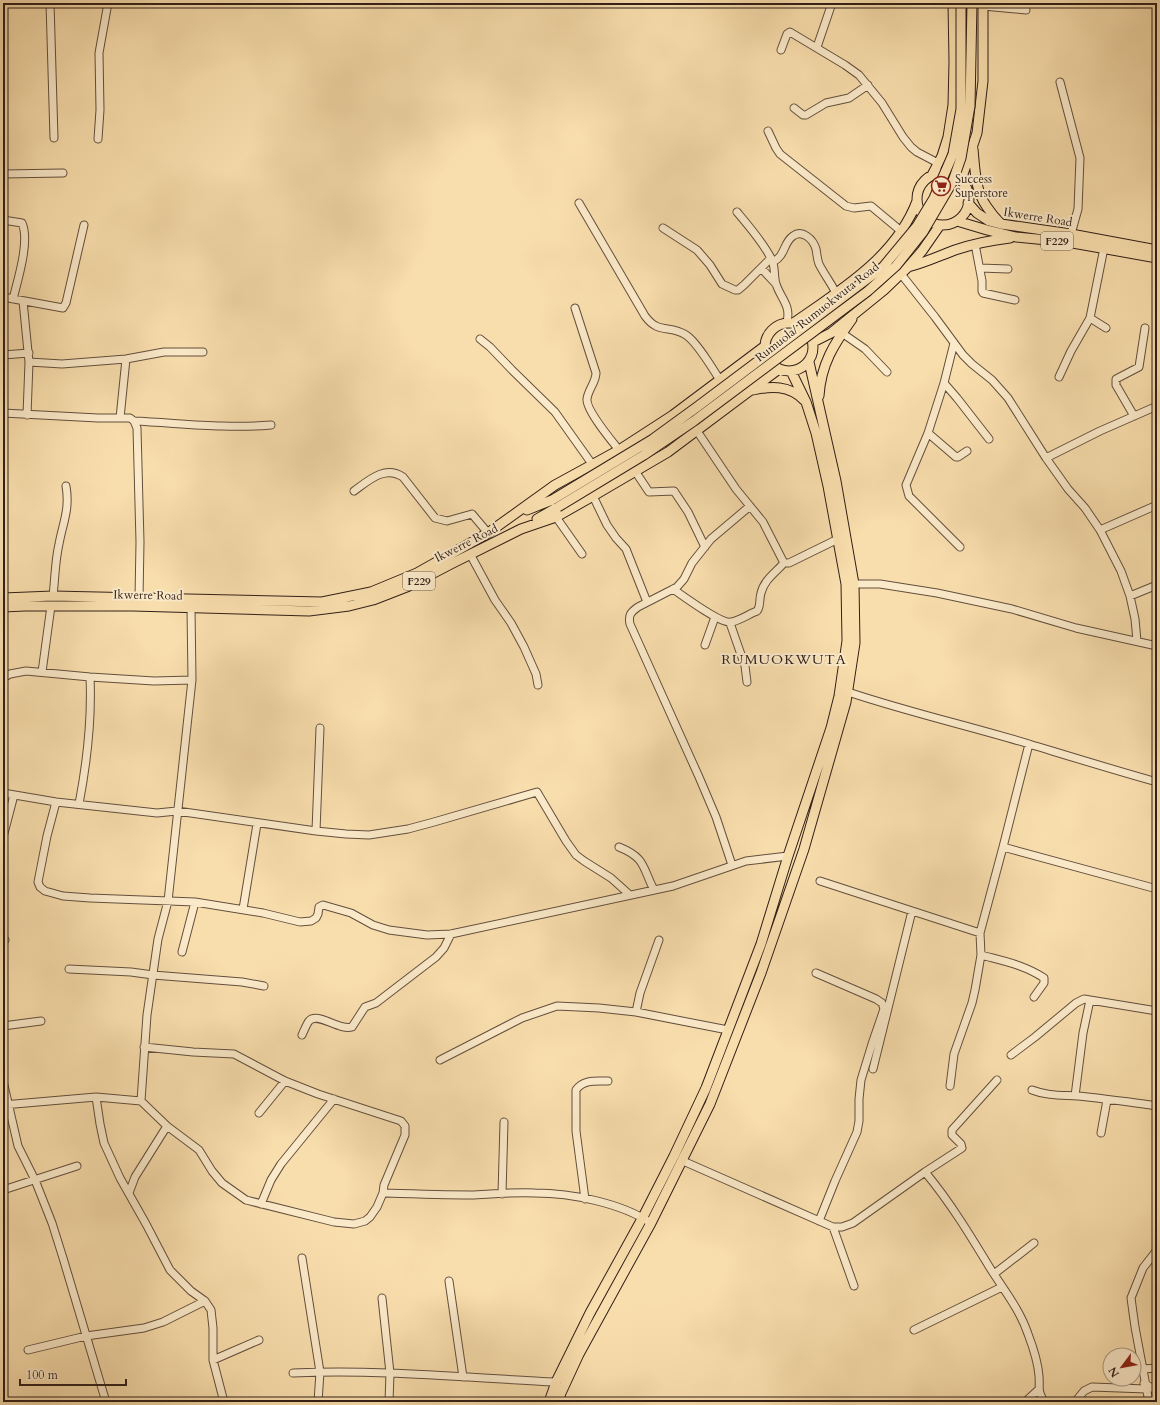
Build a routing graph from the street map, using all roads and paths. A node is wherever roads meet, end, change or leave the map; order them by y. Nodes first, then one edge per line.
1 (50, 3) edge
2 (108, 3) edge
3 (832, 3) edge
4 (953, 3) edge
5 (961, 3) edge
6 (972, 3) edge
7 (983, 4) edge
8 (1026, 10) dead end
9 (817, 47) junction
10 (781, 50) dead end
11 (1060, 82) dead end
12 (868, 85) junction
13 (794, 108) dead end
14 (768, 131) dead end
15 (54, 138) dead end
16 (98, 139) dead end
17 (973, 146) junction
18 (938, 163) junction
19 (63, 173) dead end
20 (3, 174) edge
21 (932, 175) junction
22 (961, 180) junction
23 (917, 201) junction
24 (579, 203) dead end
25 (968, 203) junction
26 (737, 212) dead end
27 (3, 220) edge
28 (957, 221) junction
29 (1001, 224) junction
30 (84, 225) dead end
31 (940, 225) junction
32 (663, 228) dead end
33 (901, 231) junction
34 (1070, 234) junction
35 (1016, 237) junction
36 (975, 244) junction
37 (1104, 248) junction
38 (1157, 250) edge
39 (1157, 258) edge
40 (772, 260) junction
41 (908, 267) junction
42 (761, 268) junction
43 (980, 268) junction
44 (1008, 269) dead end
45 (900, 274) junction
46 (776, 284) junction
47 (836, 293) junction
48 (3, 297) edge
49 (13, 299) junction
50 (1015, 300) dead end
51 (23, 301) junction
52 (575, 308) dead end
53 (861, 308) junction
54 (1090, 318) junction
55 (791, 322) junction
56 (1106, 328) dead end
57 (1145, 328) dead end
58 (842, 333) junction
59 (480, 339) dead end
60 (813, 342) junction
61 (954, 343) junction
62 (765, 346) junction
63 (203, 352) dead end
64 (29, 353) junction
65 (3, 355) edge
66 (126, 359) junction
67 (29, 362) junction
68 (809, 362) junction
69 (779, 369) junction
70 (791, 371) junction
71 (887, 372) dead end
72 (1059, 377) dead end
73 (720, 380) junction
74 (944, 383) junction
75 (748, 392) junction
76 (806, 402) junction
77 (818, 405) junction
78 (1157, 406) edge
79 (3, 413) edge
80 (27, 415) junction
81 (1134, 416) junction
82 (120, 418) junction
83 (134, 421) junction
84 (271, 425) dead end
85 (697, 431) junction
86 (928, 433) junction
87 (988, 439) dead end
88 (619, 450) junction
89 (967, 452) dead end
90 (1046, 458) junction
91 (592, 464) junction
92 (635, 471) junction
93 (66, 486) dead end
94 (354, 491) dead end
95 (593, 496) junction
96 (555, 503) junction
97 (1157, 505) edge
98 (750, 506) junction
99 (514, 515) junction
100 (556, 517) junction
101 (521, 529) junction
102 (1100, 530) junction
103 (488, 533) junction
104 (838, 539) junction
105 (705, 547) junction
106 (960, 547) dead end
107 (470, 554) junction
108 (582, 554) dead end
109 (784, 563) junction
110 (850, 584) junction
111 (1157, 586) edge
112 (673, 589) junction
113 (53, 596) junction
114 (1130, 596) junction
115 (3, 598) edge
116 (139, 598) junction
117 (647, 602) junction
118 (51, 606) junction
119 (3, 607) edge
120 (191, 608) junction
121 (715, 617) junction
122 (730, 623) junction
123 (1137, 641) junction
124 (705, 645) dead end
125 (1157, 646) edge
126 (42, 672) junction
127 (90, 677) junction
128 (3, 678) edge
129 (192, 680) junction
130 (747, 682) dead end
131 (538, 684) dead end
132 (848, 692) junction
133 (320, 728) dead end
134 (1029, 744) junction
135 (1157, 782) edge
136 (3, 793) edge
137 (14, 795) junction
138 (56, 802) junction
139 (79, 804) junction
140 (177, 812) junction
141 (257, 824) junction
142 (316, 831) junction
143 (3, 837) edge
144 (619, 847) dead end
145 (1003, 847) junction
146 (788, 856) junction
147 (732, 865) junction
148 (820, 881) dead end
149 (1157, 889) edge
150 (654, 890) junction
151 (630, 896) junction
152 (168, 901) junction
153 (196, 902) junction
154 (243, 909) junction
155 (912, 911) junction
156 (980, 933) junction
157 (451, 934) junction
158 (659, 940) dead end
159 (182, 952) dead end
160 (981, 955) junction
161 (69, 969) dead end
162 (816, 973) dead end
163 (153, 975) junction
164 (264, 986) dead end
165 (1034, 997) dead end
166 (1090, 1000) junction
167 (1157, 1011) edge
168 (636, 1012) junction
169 (41, 1021) dead end
170 (3, 1026) edge
171 (728, 1030) junction
172 (302, 1036) dead end
173 (144, 1047) junction
174 (1011, 1055) dead end
175 (440, 1060) dead end
176 (874, 1069) dead end
177 (997, 1080) dead end
178 (3, 1081) edge
179 (286, 1081) junction
180 (608, 1081) dead end
181 (950, 1086) dead end
182 (1032, 1090) dead end
183 (1075, 1096) junction
184 (96, 1097) junction
185 (334, 1099) junction
186 (1107, 1100) junction
187 (141, 1101) junction
188 (6, 1105) edge
189 (1157, 1106) edge
190 (259, 1113) dead end
191 (504, 1122) dead end
192 (168, 1126) junction
193 (1101, 1133) dead end
194 (683, 1161) junction
195 (77, 1166) dead end
196 (925, 1172) junction
197 (35, 1180) junction
198 (3, 1190) edge
199 (129, 1193) junction
200 (383, 1193) junction
201 (502, 1194) junction
202 (584, 1199) junction
203 (261, 1204) junction
204 (643, 1217) junction
205 (819, 1221) junction
206 (651, 1223) junction
207 (833, 1227) junction
208 (1034, 1243) dead end
209 (1157, 1250) edge
210 (302, 1258) dead end
211 (994, 1274) junction
212 (449, 1281) dead end
213 (854, 1286) dead end
214 (1002, 1287) junction
215 (382, 1298) dead end
216 (205, 1301) junction
217 (914, 1330) dead end
218 (86, 1336) junction
219 (259, 1340) dead end
220 (28, 1350) dead end
221 (213, 1360) junction
222 (1157, 1368) edge
223 (1143, 1369) junction
224 (320, 1372) junction
225 (293, 1373) dead end
226 (390, 1373) junction
227 (463, 1377) junction
228 (556, 1382) junction
229 (1145, 1386) junction
230 (1038, 1390) junction
231 (1157, 1391) edge
232 (106, 1402) edge
233 (224, 1402) edge
234 (318, 1402) edge
235 (389, 1402) edge
236 (549, 1402) edge
237 (558, 1402) edge
238 (1025, 1402) edge
239 (1044, 1402) edge
240 (1075, 1402) edge
241 (1149, 1402) edge

1 - 15 street
2 - 16 street
3 - 9 street
4 - 18 main road
5 - 96 main road, Rumuola/ Rumuokwuta Road, bridge
6 - 96 main road, Rumuola/ Rumuokwuta Road, bridge
7 - 8 street
7 - 17 main road
9 - 10 street
9 - 12 street
11 - 34 street
12 - 13 street
12 - 18 street
14 - 33 street
17 - 22 main road
17 - 29 main road
18 - 21 main road
19 - 20 street
21 - 22 main road
21 - 23 main road
22 - 25 main road
23 - 31 main road
23 - 33 main road
24 - 73 street
25 - 28 main road
25 - 29 main road, Ikwerre Road / F229
26 - 40 street
27 - 49 street
28 - 31 main road, F229
28 - 35 main road, Ikwerre Road / F229
29 - 34 main road, Ikwerre Road / F229
30 - 51 street
31 - 41 main road
32 - 42 street
33 - 47 main road
34 - 38 main road, Ikwerre Road / F229
35 - 36 main road
35 - 37 main road, Ikwerre Road / F229
36 - 41 main road
36 - 43 street
37 - 39 main road, Ikwerre Road / F229
37 - 54 street
40 - 42 street
40 - 46 street
40 - 47 street
41 - 45 main road
42 - 46 street
43 - 44 street
43 - 50 street
45 - 53 main road
45 - 61 street
46 - 55 street
47 - 55 main road
48 - 49 street
49 - 51 street
51 - 64 street
52 - 88 street
53 - 58 main road
53 - 60 main road
54 - 56 street
54 - 72 street
55 - 60 main road
55 - 62 main road
57 - 81 street
58 - 71 street
58 - 77 main road
59 - 91 street
60 - 68 main road
61 - 74 street
61 - 90 street
62 - 69 main road
62 - 73 main road, Ikwerre Road / F229
63 - 66 street
64 - 65 street
64 - 67 street
66 - 67 street
66 - 82 street
67 - 80 street
68 - 70 main road
68 - 77 main road
69 - 70 main road
69 - 75 main road, Ikwerre Road / F229
70 - 76 main road
73 - 88 main road, Ikwerre Road / F229
74 - 86 street
74 - 87 street
75 - 76 main road
75 - 85 main road, Ikwerre Road / F229
76 - 104 main road
77 - 110 main road
78 - 81 street
79 - 80 street
80 - 82 street
81 - 90 street
82 - 83 street
83 - 84 street
83 - 116 street
85 - 92 main road, Ikwerre Road / F229
85 - 98 street
86 - 89 street
86 - 106 street
88 - 91 main road, Ikwerre Road / F229
90 - 102 street
91 - 99 main road, Ikwerre Road / F229
92 - 95 main road, Ikwerre Road / F229
92 - 105 street
93 - 113 street
94 - 103 street
95 - 100 main road, Ikwerre Road / F229
95 - 117 street
96 - 99 main road
96 - 101 main road
97 - 102 street
98 - 105 street
98 - 109 street
99 - 103 main road, Ikwerre Road / F229
100 - 101 main road, Ikwerre Road / F229
100 - 108 street
101 - 107 main road, Ikwerre Road / F229
102 - 114 street
103 - 116 main road, Ikwerre Road / F229
104 - 109 street
104 - 110 main road
105 - 112 street
107 - 120 main road, Ikwerre Road / F229
107 - 131 street
109 - 122 street
110 - 123 street
110 - 132 main road
110 - 146 main road
111 - 114 street
112 - 117 street
112 - 121 street
113 - 115 main road, Ikwerre Road / F229
113 - 116 main road, Ikwerre Road / F229
114 - 123 street
117 - 147 street
118 - 119 main road, Ikwerre Road / F229
118 - 120 main road, Ikwerre Road / F229
118 - 126 street
120 - 129 street
121 - 122 street
121 - 124 street
122 - 130 street
123 - 125 street
126 - 127 street
126 - 128 street
127 - 129 street
127 - 139 street
129 - 140 street
132 - 134 street
132 - 194 main road
133 - 142 street
134 - 135 street
134 - 145 street
136 - 137 street
137 - 138 street
137 - 143 street
138 - 139 street
138 - 152 street
139 - 140 street
140 - 141 street
140 - 152 street
141 - 142 street
141 - 154 street
142 - 151 street
144 - 150 street
145 - 149 street
145 - 156 street
146 - 147 street
146 - 171 main road
147 - 150 street
148 - 155 street
150 - 151 street
151 - 157 street
152 - 153 street
152 - 163 street
153 - 154 street
153 - 159 street
154 - 157 street
155 - 156 street
155 - 176 street
156 - 160 street
157 - 172 street
158 - 168 street
160 - 165 street
160 - 181 street
161 - 163 street
162 - 205 street
163 - 164 street
163 - 173 street
166 - 167 street
166 - 174 street
166 - 183 street
168 - 171 street
168 - 175 street
169 - 170 street
171 - 204 main road
173 - 179 street
173 - 187 street
177 - 196 street
178 - 188 street
179 - 185 street
179 - 190 street
180 - 202 street
182 - 183 street
183 - 186 street
184 - 187 street
184 - 188 street
184 - 199 street
185 - 200 street
185 - 203 street
186 - 189 street
186 - 193 street
187 - 192 street
188 - 197 street
191 - 201 street
192 - 199 street
192 - 203 street
194 - 205 street
194 - 206 main road
195 - 197 street
196 - 207 street
196 - 211 street
197 - 198 street
197 - 218 street
199 - 216 street
200 - 201 street
200 - 203 street
201 - 202 street
202 - 204 street
204 - 206 street
204 - 228 main road
205 - 207 street
206 - 237 main road
207 - 213 street
208 - 211 street
209 - 223 street
210 - 224 street
211 - 214 street
212 - 227 street
214 - 217 street
214 - 230 street
215 - 226 street
216 - 218 street
216 - 221 street
218 - 220 street
218 - 232 street
219 - 221 street
221 - 233 street
222 - 223 street
223 - 229 street
224 - 225 street
224 - 226 street
224 - 234 street
226 - 227 street
226 - 235 street
227 - 228 street
228 - 236 main road
229 - 231 street
229 - 240 street
229 - 241 street
230 - 238 street
230 - 239 street

